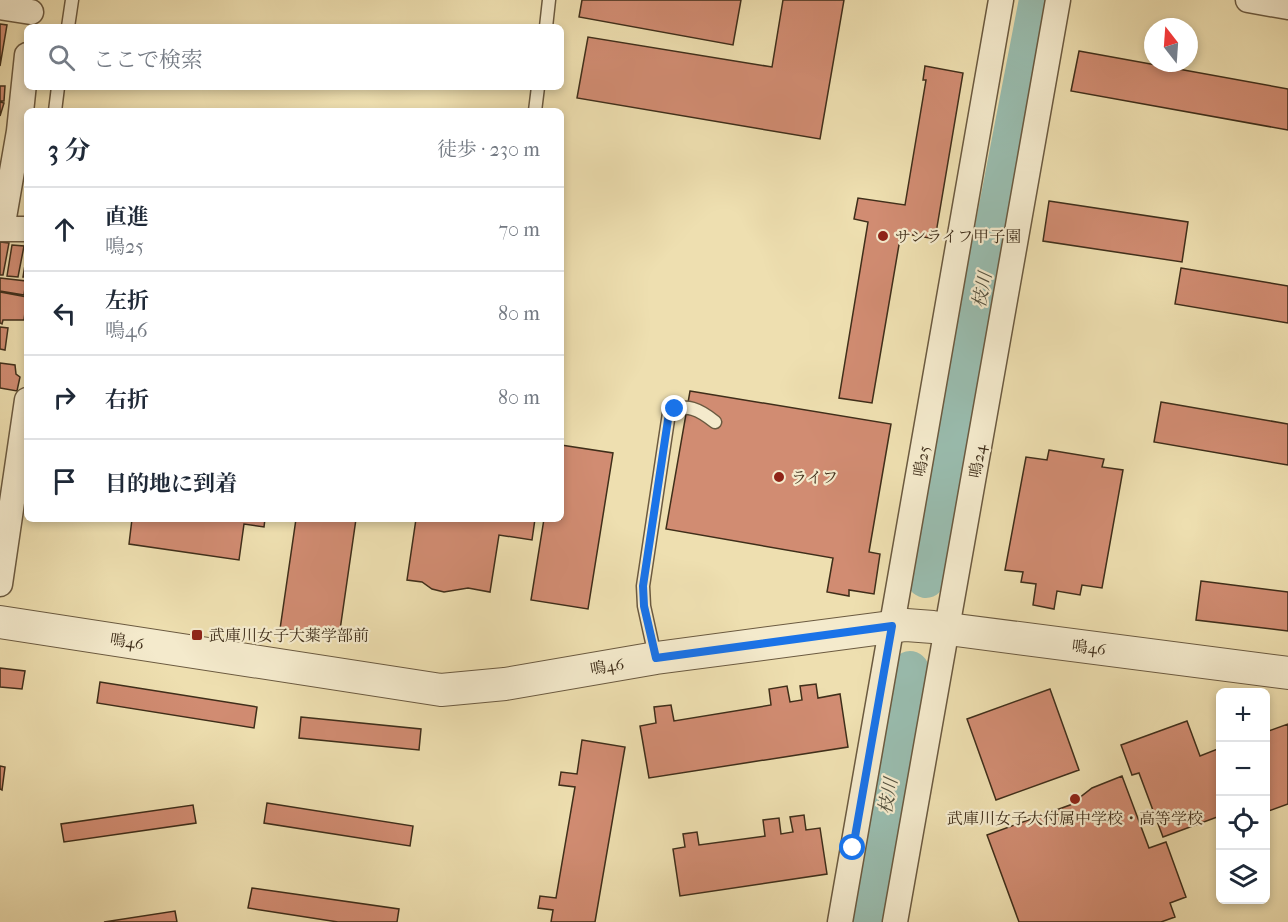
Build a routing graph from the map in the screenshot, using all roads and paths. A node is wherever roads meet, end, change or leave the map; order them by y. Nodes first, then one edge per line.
1 (72, 0) edge
2 (549, 0) edge
3 (1001, 0) edge
4 (1058, 0) edge
5 (1248, 0) edge
6 (0, 7) edge
7 (1288, 7) edge
8 (32, 13) edge
9 (68, 24) edge
10 (546, 24) edge
11 (24, 68) edge
12 (58, 90) edge
13 (538, 90) edge
14 (55, 108) edge
15 (535, 108) edge
16 (10, 130) edge
17 (1, 229) edge
18 (24, 229) edge
19 (24, 420) edge
20 (715, 422) dead end
21 (0, 584) edge
22 (0, 622) edge
23 (892, 626) junction
24 (948, 629) junction
25 (656, 658) junction
26 (1288, 673) edge
27 (840, 922) edge
28 (895, 922) edge

1 - 9 lane
2 - 10 lane
3 - 23 street, 鳴25
4 - 24 street, 鳴24
5 - 7 street
6 - 8 street
11 - 16 street
12 - 14 lane
13 - 15 lane
16 - 17 street
17 - 18 street
19 - 21 street
20 - 25 lane
22 - 25 street, 鳴46
23 - 24 street, 鳴46
23 - 25 street, 鳴46
23 - 27 street, 鳴25
24 - 26 street, 鳴46
24 - 28 street, 鳴24

